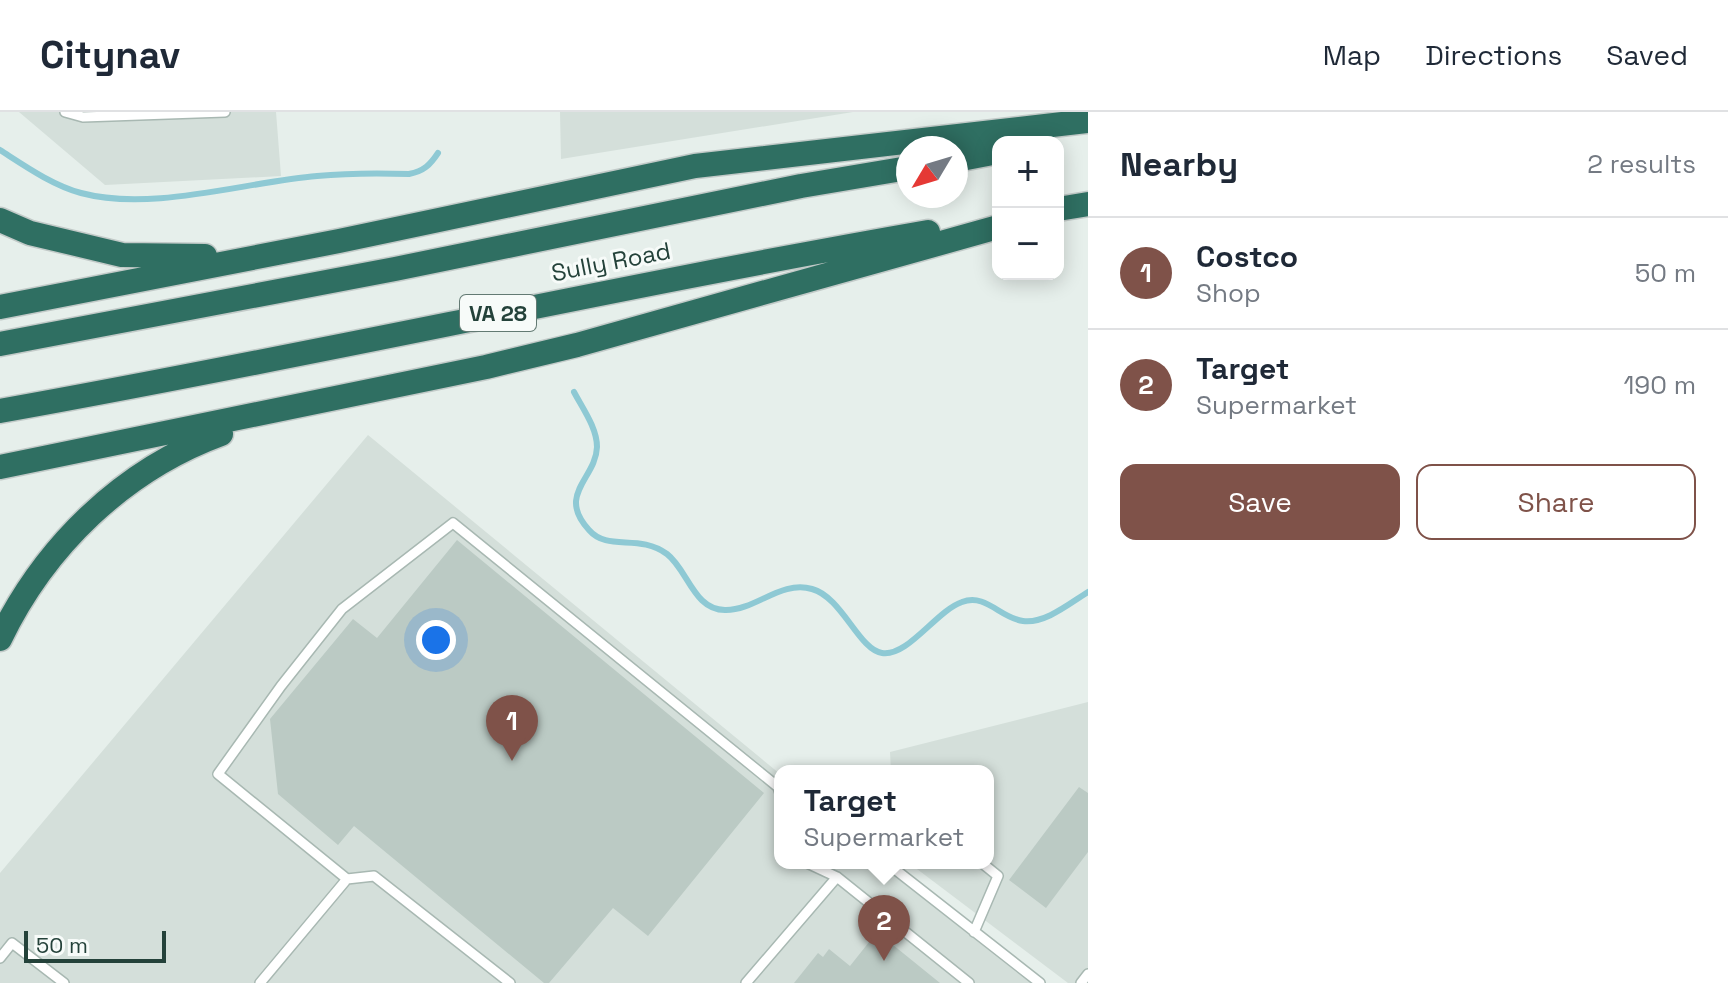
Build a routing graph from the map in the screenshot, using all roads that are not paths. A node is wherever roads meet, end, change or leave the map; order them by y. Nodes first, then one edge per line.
1 (65, 112) edge
2 (225, 112) edge
3 (1088, 121) edge
4 (1088, 136) edge
5 (1064, 140) edge
6 (992, 153) edge
7 (968, 158) edge
8 (896, 170) edge
9 (1088, 204) edge
10 (1064, 208) edge
11 (0, 220) edge
12 (992, 221) edge
13 (992, 229) edge
14 (339, 241) junction
15 (0, 307) edge
16 (0, 344) edge
17 (294, 406) junction
18 (0, 411) edge
19 (0, 467) edge
20 (0, 639) edge
21 (774, 784) edge
22 (820, 869) edge
23 (899, 869) edge
24 (989, 869) edge
25 (837, 877) junction
26 (347, 879) junction
27 (974, 932) junction
28 (0, 958) edge
29 (1088, 974) edge
30 (64, 983) edge
31 (260, 983) edge
32 (510, 983) edge
33 (746, 983) edge
34 (969, 983) edge
35 (1040, 983) edge
36 (1081, 983) edge

1 - 2 lane
3 - 14 highway
4 - 5 highway
6 - 7 highway
8 - 16 highway, Sully Road
9 - 10 highway
11 - 14 highway
12 - 18 highway, Sully Road / VA 28
13 - 17 highway
14 - 15 highway
17 - 19 highway
17 - 20 highway
21 - 26 lane
22 - 25 lane
23 - 27 lane
24 - 27 lane
25 - 33 lane
25 - 34 lane
26 - 31 lane
26 - 32 lane
27 - 35 lane
28 - 30 lane
29 - 36 lane

